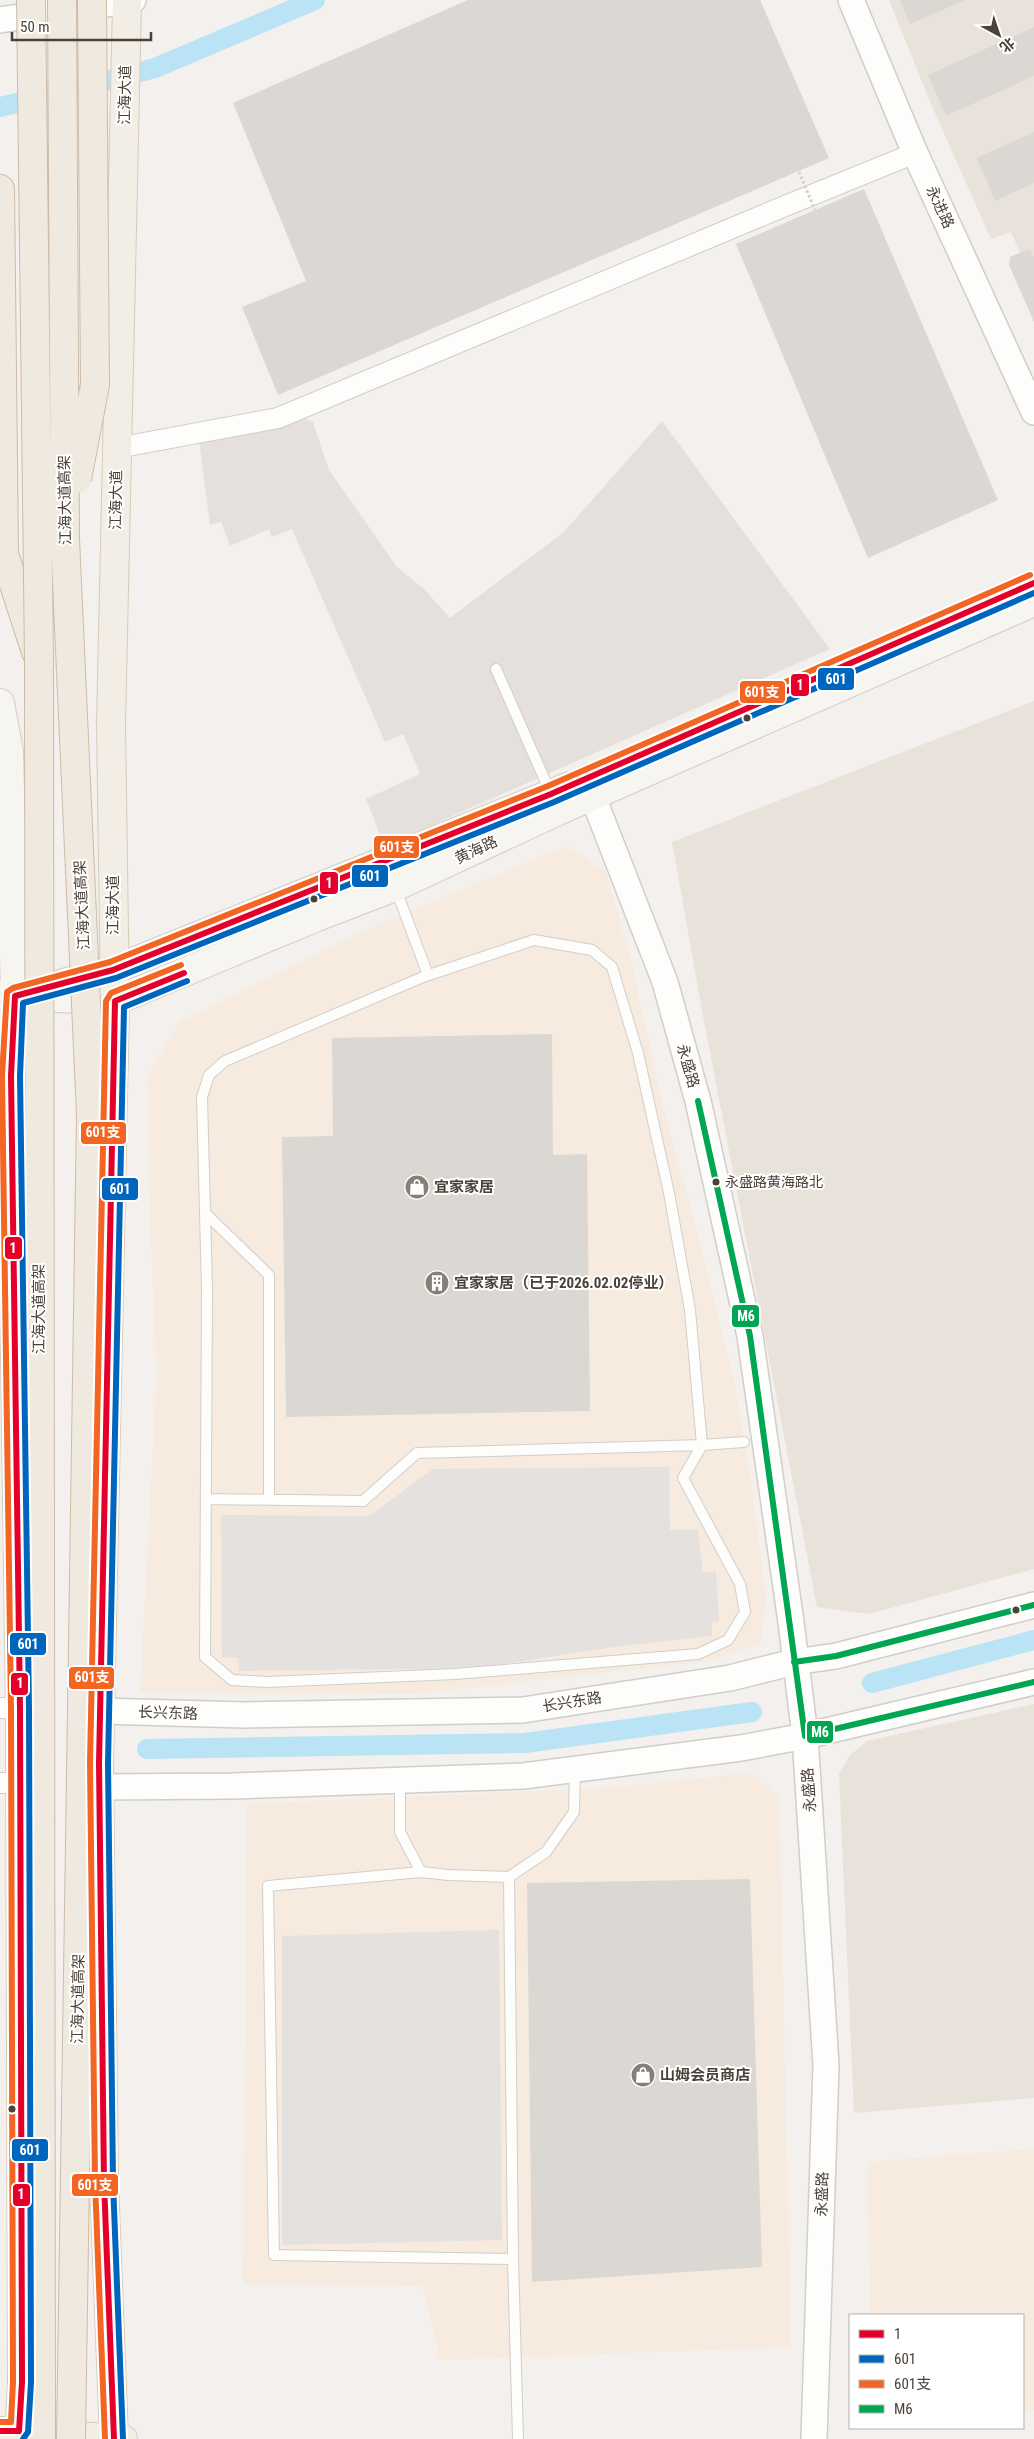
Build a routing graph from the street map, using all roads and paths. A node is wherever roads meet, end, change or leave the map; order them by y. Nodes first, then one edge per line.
1 (31, 0) edge
2 (62, 0) edge
3 (92, 0) edge
4 (851, 0) edge
5 (129, 1) edge
6 (0, 20) edge
7 (915, 153) junction
8 (799, 172) dead end
9 (0, 189) edge
10 (815, 210) dead end
11 (1034, 412) edge
12 (117, 448) junction
13 (66, 539) junction
14 (1034, 583) edge
15 (1034, 602) edge
16 (39, 661) junction
17 (496, 669) dead end
18 (0, 703) edge
19 (589, 788) junction
20 (554, 803) junction
21 (395, 888) junction
22 (113, 970) junction
23 (428, 975) junction
24 (8, 996) edge
25 (115, 1001) junction
26 (205, 1213) junction
27 (744, 1442) dead end
28 (702, 1445) junction
29 (206, 1499) junction
30 (269, 1499) junction
31 (1034, 1605) edge
32 (794, 1662) junction
33 (1034, 1682) edge
34 (10, 1708) edge
35 (100, 1711) junction
36 (805, 1736) junction
37 (575, 1770) junction
38 (400, 1781) junction
39 (10, 1783) edge
40 (99, 1787) junction
41 (421, 1872) junction
42 (509, 1877) junction
43 (513, 2259) junction
44 (20, 2435) edge
45 (70, 2439) edge
46 (117, 2439) edge
47 (518, 2439) edge
48 (814, 2439) edge

1 - 16 highway, 江海大道高架, bridge
2 - 13 highway, 江海大道高架, bridge
3 - 13 highway, bridge
4 - 7 street, 永进路
5 - 6 street
5 - 12 main road, 江海大道
7 - 11 street, 永进路
7 - 12 street
8 - 10 path, bridge
9 - 16 highway
12 - 22 main road, 江海大道
13 - 45 highway, 江海大道高架, bridge
14 - 19 main road, 黄海路
15 - 19 main road, 黄海路
16 - 44 highway, 江海大道高架, bridge
17 - 20 lane
18 - 24 main road
19 - 20 main road, 黄海路
19 - 32 street, 永盛路
20 - 21 main road, 黄海路
20 - 22 main road, 黄海路
21 - 23 lane
21 - 25 main road, 黄海路
22 - 24 main road, 黄海路
22 - 25 main road, 江海大道
23 - 26 lane
23 - 28 lane
24 - 25 main road, 黄海路
24 - 34 main road
25 - 35 main road, 江海大道
26 - 29 lane
26 - 30 lane
27 - 28 lane
28 - 29 lane
28 - 30 lane
29 - 30 lane
31 - 32 street, 长兴东路
32 - 35 street, 长兴东路
32 - 36 street, 永盛路
33 - 36 street
34 - 39 main road
35 - 40 main road, 江海大道
36 - 37 street
36 - 48 street, 永盛路
37 - 38 street
37 - 42 lane
38 - 40 street
38 - 41 lane
39 - 44 main road
40 - 46 main road, 江海大道
41 - 42 lane
41 - 43 lane
42 - 43 lane
43 - 47 lane
44 - 46 main road

